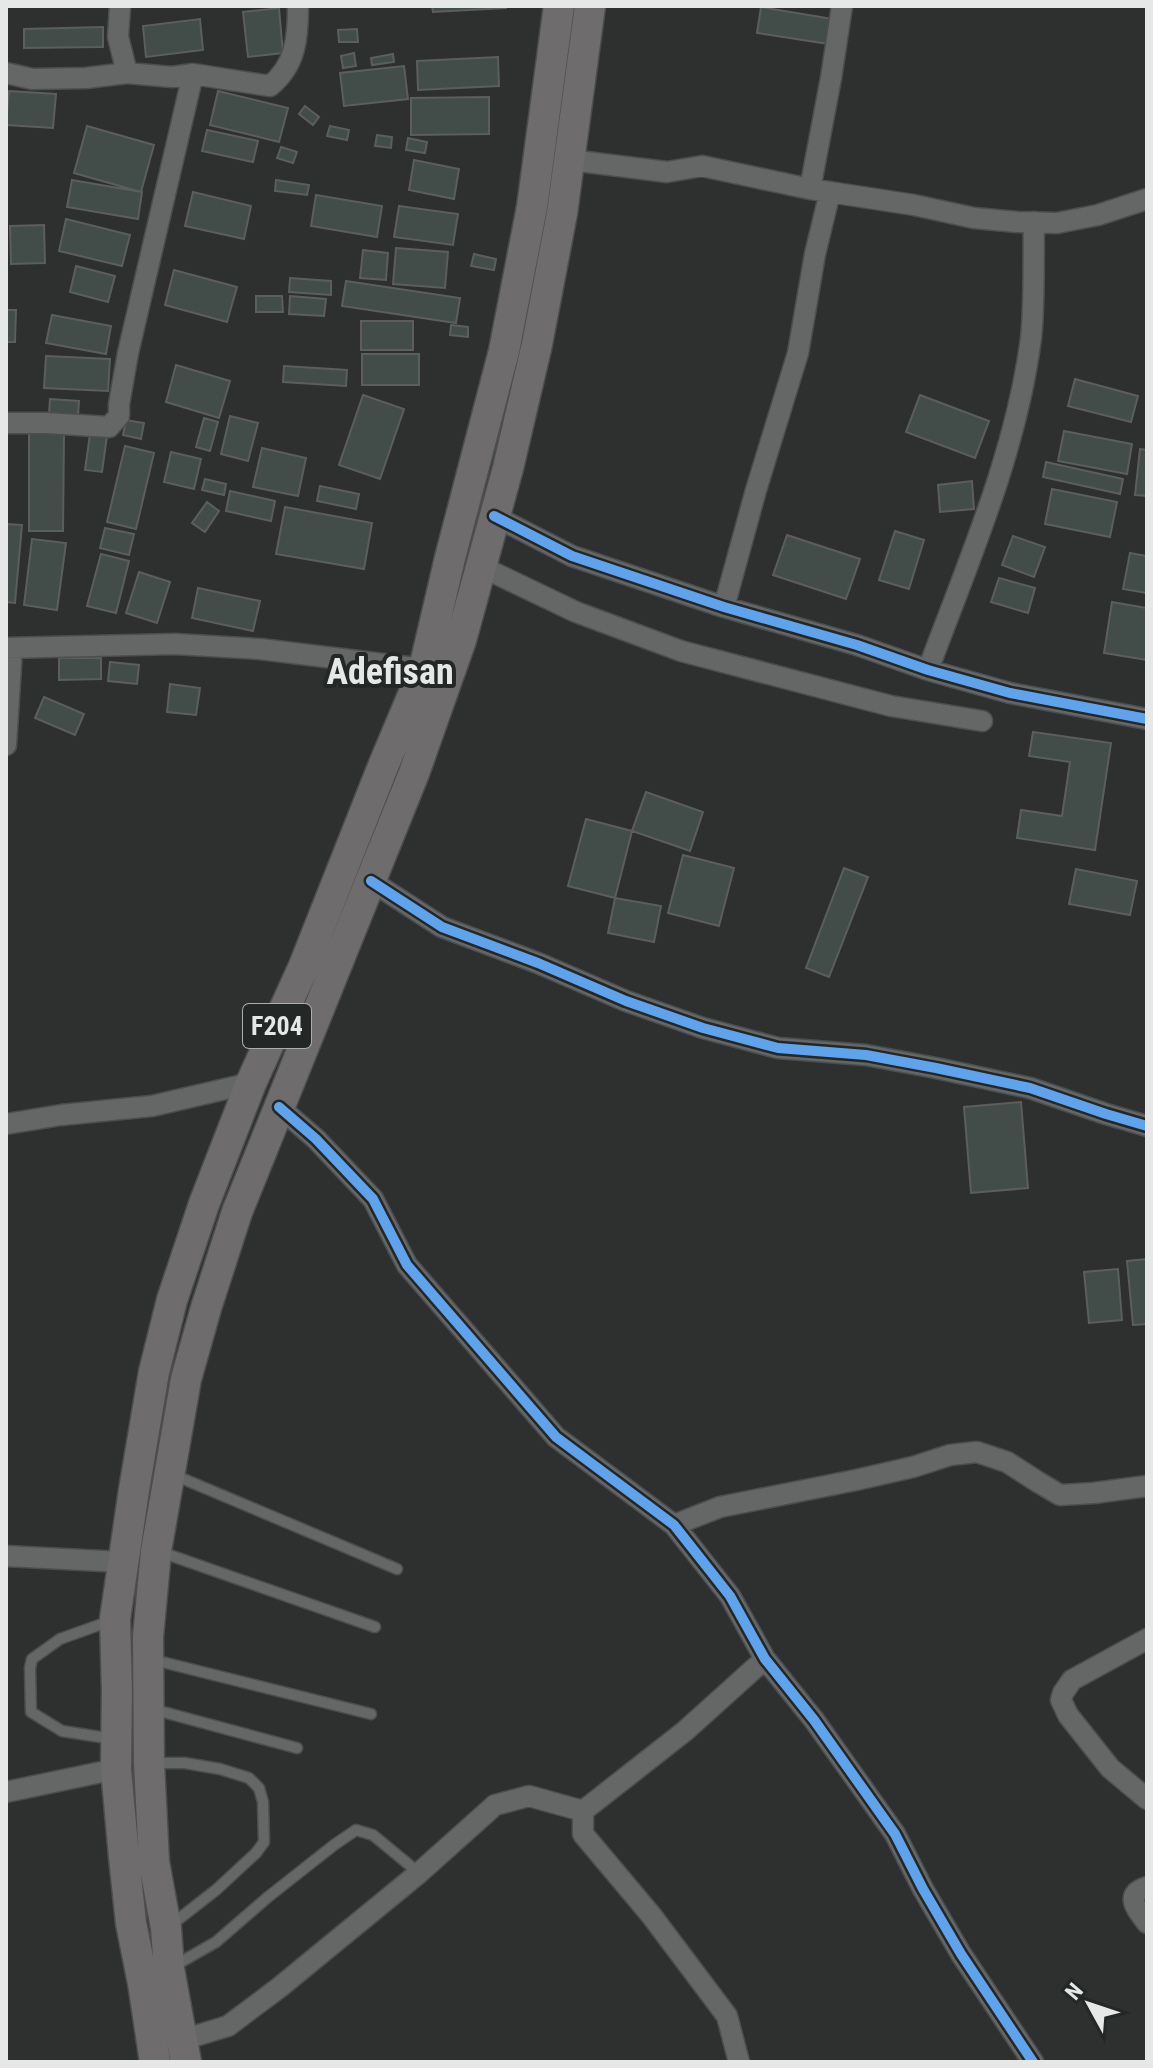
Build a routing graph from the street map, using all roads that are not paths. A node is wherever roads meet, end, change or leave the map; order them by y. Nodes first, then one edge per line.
1 (120, 6) edge
2 (298, 6) edge
3 (559, 6) edge
4 (590, 6) edge
5 (842, 6) edge
6 (6, 73) edge
7 (127, 73) junction
8 (193, 74) junction
9 (570, 160) junction
10 (820, 191) junction
11 (1147, 199) edge
12 (1034, 222) junction
13 (6, 423) edge
14 (494, 516) junction
15 (482, 567) junction
16 (724, 607) junction
17 (9, 648) edge
18 (424, 669) junction
19 (928, 670) junction
20 (1147, 719) edge
21 (982, 721) dead end
22 (6, 745) edge
23 (371, 881) junction
24 (251, 1083) junction
25 (279, 1107) junction
26 (6, 1124) edge
27 (1147, 1126) edge
28 (168, 1473) junction
29 (1147, 1486) edge
30 (674, 1525) junction
31 (156, 1551) junction
32 (6, 1556) edge
33 (122, 1562) junction
34 (397, 1569) dead end
35 (115, 1619) junction
36 (375, 1627) dead end
37 (1147, 1639) edge
38 (148, 1658) junction
39 (765, 1659) junction
40 (148, 1708) junction
41 (371, 1714) dead end
42 (297, 1748) dead end
43 (116, 1754) junction
44 (149, 1763) junction
45 (6, 1792) edge
46 (1147, 1799) edge
47 (583, 1811) junction
48 (419, 1873) junction
49 (1147, 1887) edge
50 (1147, 1923) edge
51 (166, 1928) junction
52 (169, 1969) junction
53 (184, 2051) edge
54 (155, 2062) edge
55 (739, 2062) edge
56 (1033, 2062) edge

1 - 7 street
2 - 8 street
3 - 18 main road, F204
4 - 9 main road, F204
5 - 10 street
6 - 7 street
7 - 8 street
8 - 13 street
9 - 10 street
9 - 14 main road, F204
10 - 12 street
10 - 16 street
11 - 12 street
12 - 19 street
14 - 15 main road, F204
14 - 16 street
15 - 21 street
15 - 23 main road, F204
16 - 19 street
17 - 18 street
17 - 22 street
18 - 24 main road, F204
19 - 20 street
23 - 25 main road, F204
23 - 27 street
24 - 26 street
24 - 33 main road, F204
25 - 28 main road, F204
25 - 30 street
28 - 31 main road, F204
28 - 34 lane
29 - 30 street
30 - 39 street
31 - 36 lane
31 - 38 main road, F204
32 - 33 street
33 - 35 main road, F204
35 - 43 main road, F204
35 - 43 lane
37 - 46 street
38 - 40 main road, F204
38 - 41 lane
39 - 47 street
39 - 56 street
40 - 42 lane
40 - 44 main road, F204
43 - 45 street
43 - 54 main road, F204
44 - 51 main road, F204
44 - 51 lane
47 - 48 street
47 - 55 street
48 - 52 lane
48 - 53 street
49 - 50 street
51 - 52 main road, F204
52 - 53 main road, F204

